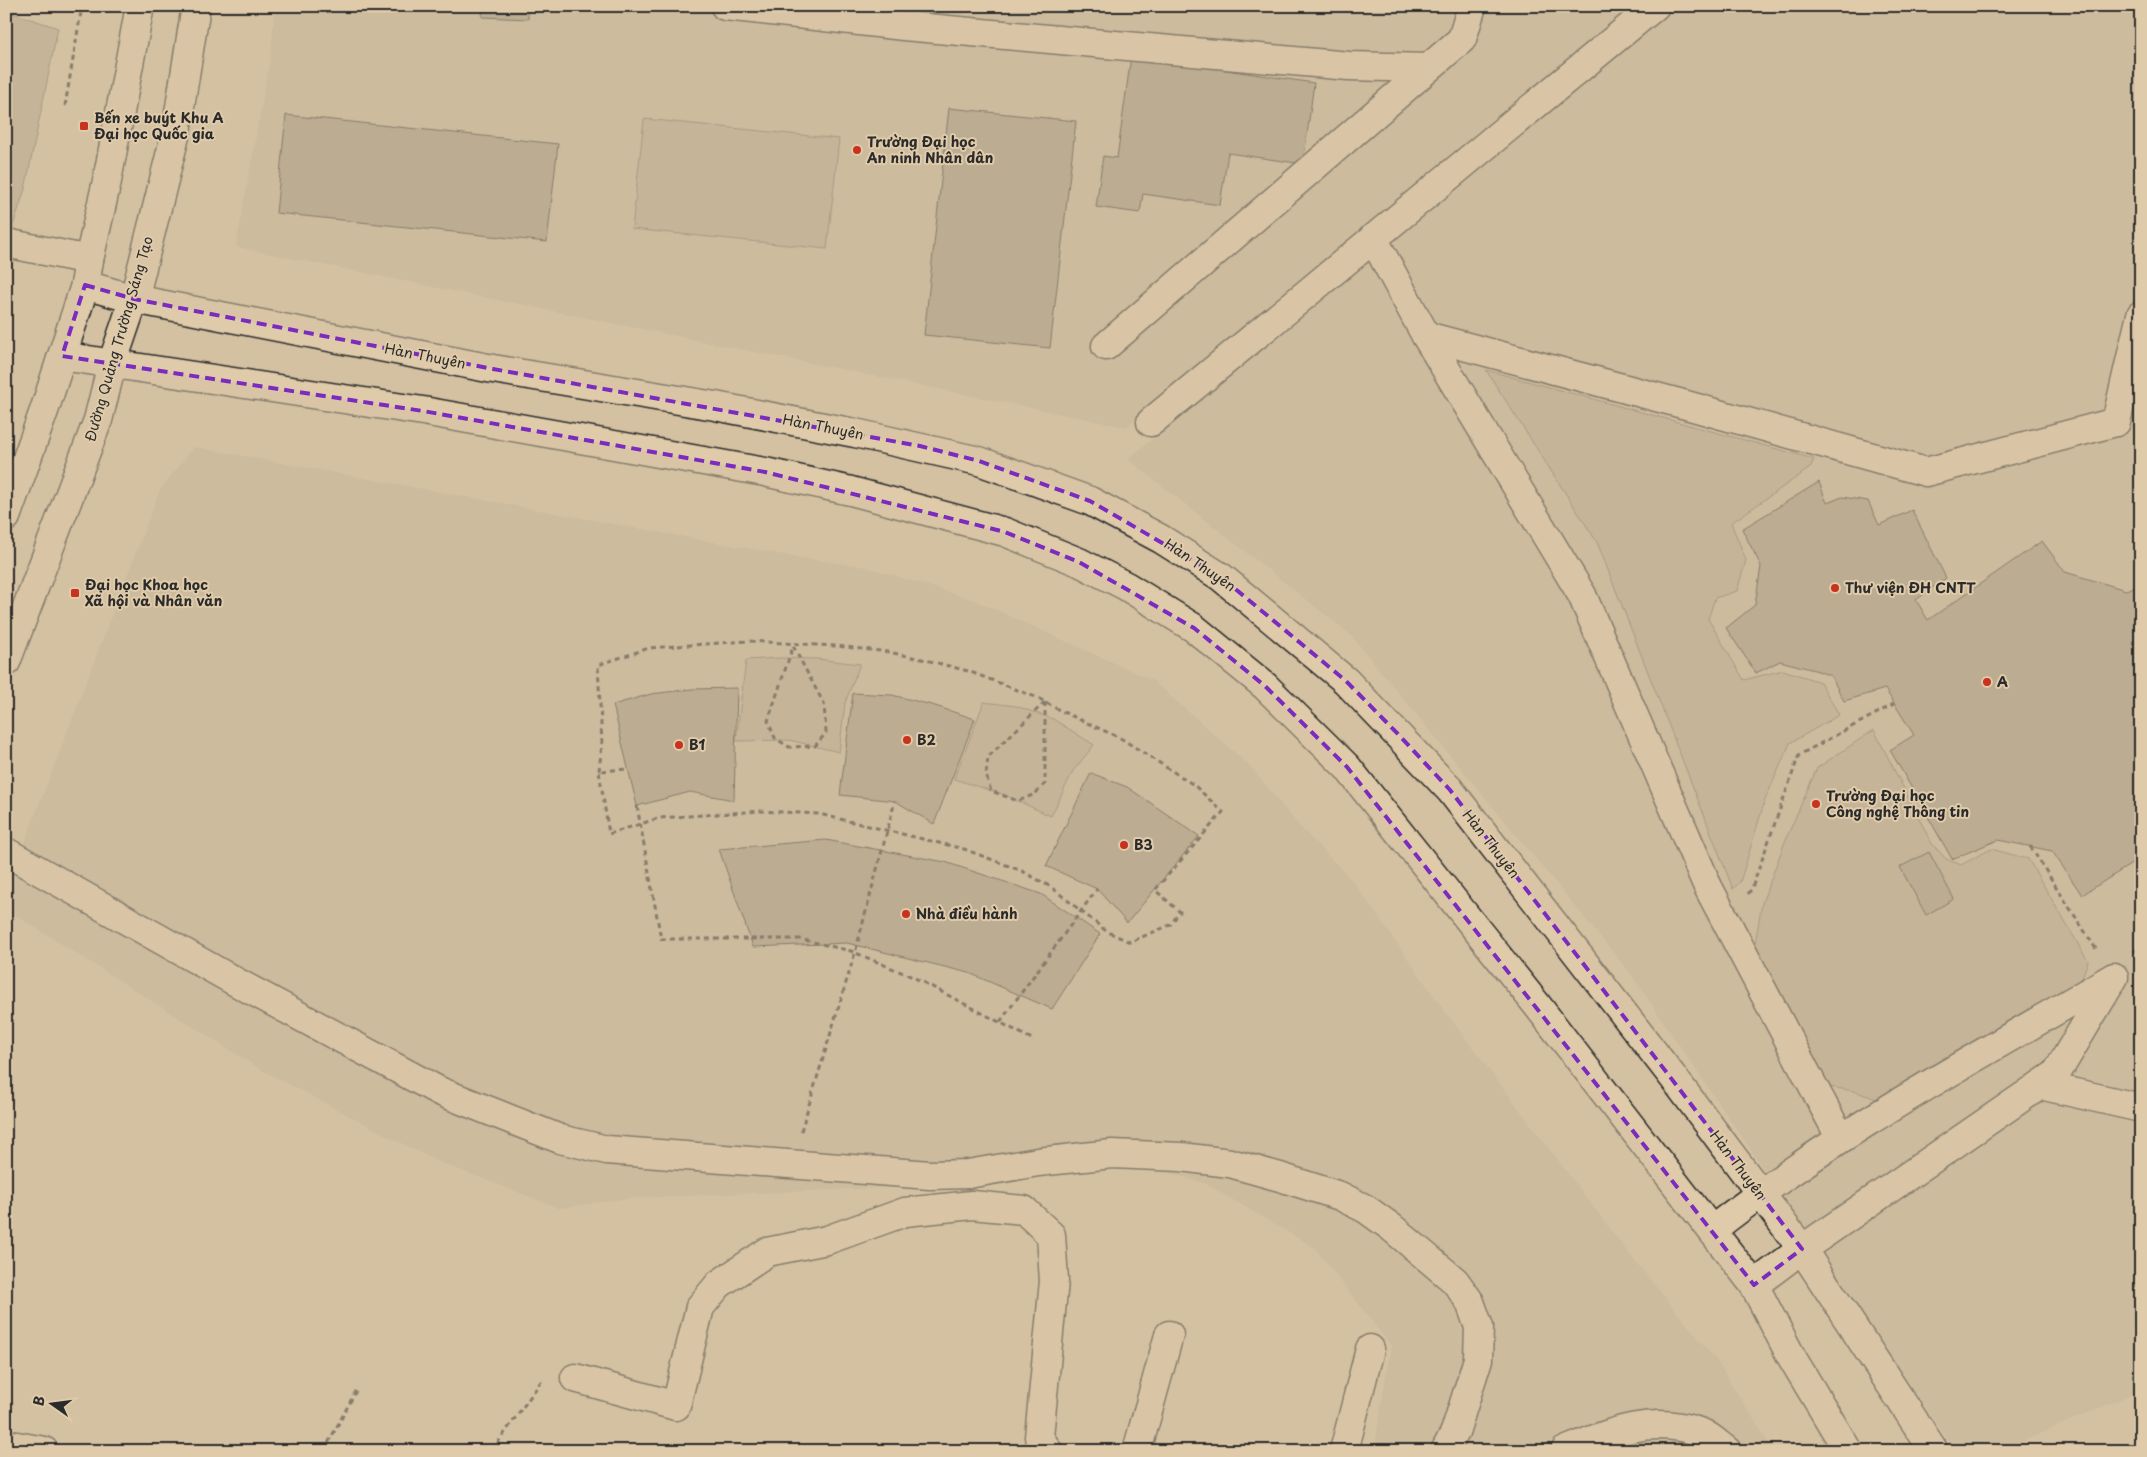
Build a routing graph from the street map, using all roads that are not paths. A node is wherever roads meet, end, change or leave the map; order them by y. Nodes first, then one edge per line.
1 (140, 6) edge
2 (196, 6) edge
3 (725, 6) edge
4 (1472, 6) edge
5 (1655, 6) edge
6 (904, 16) edge
7 (1428, 68) junction
8 (1373, 238) junction
9 (6, 242) edge
10 (87, 273) junction
11 (134, 299) junction
12 (2141, 315) edge
13 (1426, 336) junction
14 (1106, 346) dead end
15 (62, 356) junction
16 (112, 364) junction
17 (1151, 422) dead end
18 (6, 517) edge
19 (6, 662) edge
20 (6, 852) edge
21 (2040, 1085) junction
22 (2141, 1108) edge
23 (1840, 1137) junction
24 (1759, 1192) junction
25 (1712, 1230) junction
26 (1802, 1249) junction
27 (1754, 1285) junction
28 (1169, 1335) dead end
29 (1370, 1349) dead end
30 (575, 1378) dead end
31 (6, 1444) edge
32 (44, 1451) edge
33 (1048, 1451) edge
34 (1137, 1451) edge
35 (1344, 1451) edge
36 (1445, 1451) edge
37 (1565, 1451) edge
38 (1727, 1451) edge
39 (1848, 1451) edge
40 (1934, 1451) edge

1 - 10 street
2 - 11 street, Đường Quảng Trường Sáng Tạo
3 - 6 street
4 - 7 street
5 - 8 street
6 - 7 street
7 - 14 street
8 - 13 street
8 - 17 street
9 - 10 street, Hàn Thuyên
10 - 11 street, Hàn Thuyên
10 - 15 street
11 - 16 street, Đường Quảng Trường Sáng Tạo
11 - 24 street, Hàn Thuyên
12 - 13 street
13 - 23 street
15 - 16 street
15 - 18 street
16 - 19 street, Đường Quảng Trường Sáng Tạo
16 - 25 street
20 - 36 street
21 - 22 street
21 - 23 street
21 - 26 street
23 - 24 street
24 - 25 street
24 - 26 street, Hàn Thuyên
25 - 27 street
26 - 27 street
26 - 40 street, Hàn Thuyên
27 - 39 street
28 - 34 street
29 - 35 street
30 - 33 street
31 - 32 street
37 - 38 street

